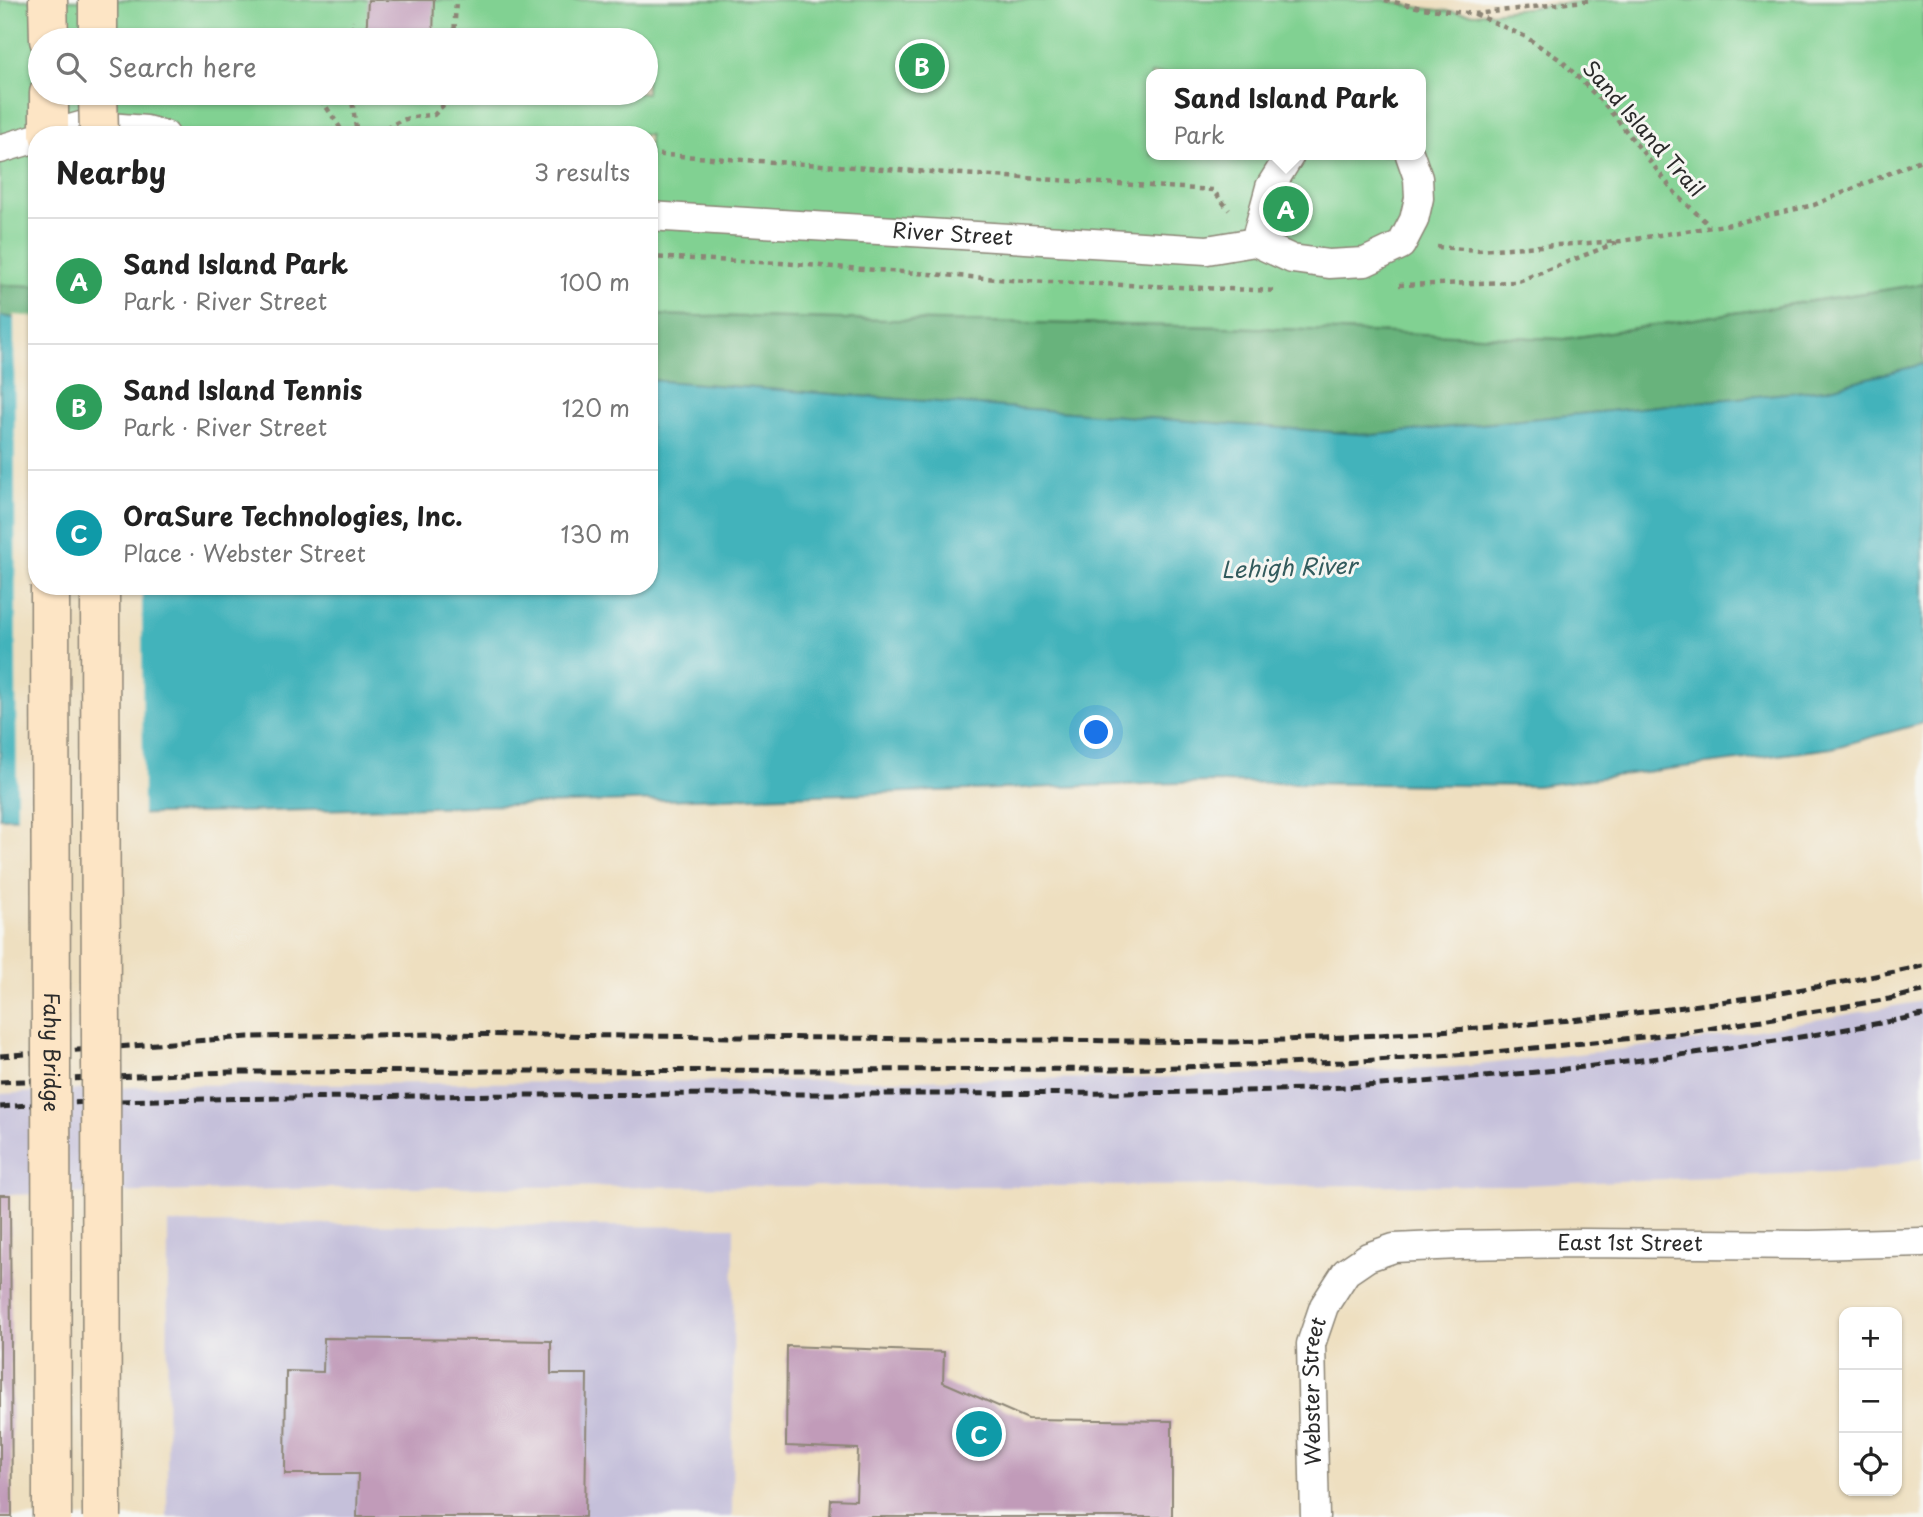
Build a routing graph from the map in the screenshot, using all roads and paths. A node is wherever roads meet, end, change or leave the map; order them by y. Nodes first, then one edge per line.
1 (48, 0) edge
2 (98, 0) edge
3 (456, 0) edge
4 (1385, 0) edge
5 (1592, 0) edge
6 (1475, 14) junction
7 (352, 20) dead end
8 (48, 28) edge
9 (98, 28) edge
10 (352, 28) edge
11 (455, 28) edge
12 (49, 105) edge
13 (98, 105) edge
14 (325, 105) edge
15 (353, 105) edge
16 (443, 105) edge
17 (49, 126) edge
18 (99, 126) edge
19 (339, 126) edge
20 (356, 126) edge
21 (389, 126) edge
22 (28, 141) edge
23 (0, 149) edge
24 (658, 155) edge
25 (1923, 159) edge
26 (1287, 160) edge
27 (1412, 160) edge
28 (658, 217) edge
29 (1711, 227) junction
30 (1255, 242) junction
31 (1401, 245) junction
32 (50, 595) edge
33 (100, 595) edge
34 (1923, 1242) edge
35 (1346, 1272) joint
36 (52, 1517) edge
37 (102, 1517) edge
38 (1315, 1517) edge

1 - 8 main road
2 - 9 main road
3 - 11 path
4 - 6 path, Sand Island Trail
5 - 6 path, Sand Island Trail
6 - 29 path, Sand Island Trail
7 - 10 path
12 - 17 main road
13 - 18 main road, bridge
14 - 19 path
15 - 20 path
16 - 21 path
22 - 23 street
24 - 30 path
25 - 29 path, Sand Island Trail
26 - 30 street
27 - 31 street
28 - 30 street, River Street
29 - 31 path, Sand Island Trail
30 - 31 street
32 - 36 main road, Fahy Bridge, bridge
33 - 37 main road, bridge
34 - 35 street, East 1st Street
35 - 38 street, Webster Street

